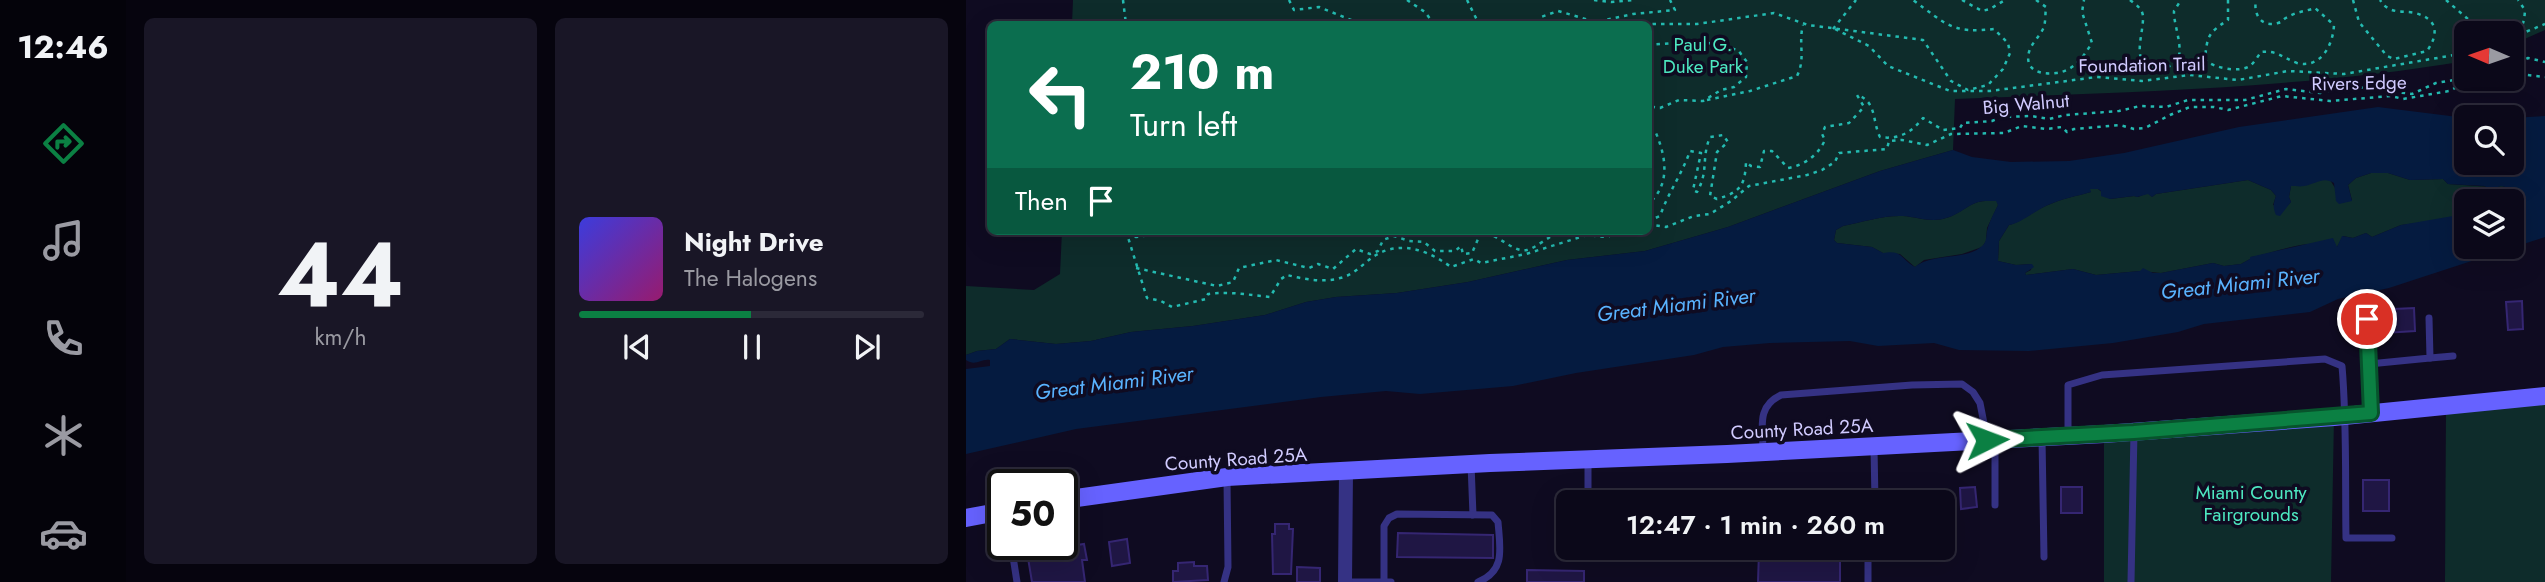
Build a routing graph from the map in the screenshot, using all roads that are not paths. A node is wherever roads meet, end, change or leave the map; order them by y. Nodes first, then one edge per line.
1 (2429, 318) dead end
2 (2367, 319) dead end
3 (2454, 356) dead end
4 (2430, 358) junction
5 (2369, 364) junction
6 (2545, 397) edge
7 (2371, 413) junction
8 (2346, 416) junction
9 (2134, 432) junction
10 (2068, 436) junction
11 (2042, 437) junction
12 (1991, 440) junction
13 (1874, 446) junction
14 (1763, 452) junction
15 (1588, 459) junction
16 (1471, 464) junction
17 (1346, 472) junction
18 (1227, 477) junction
19 (1588, 490) edge
20 (1875, 490) edge
21 (1078, 498) edge
22 (1995, 505) dead end
23 (987, 514) edge
24 (1473, 515) junction
25 (966, 518) edge
26 (2392, 538) dead end
27 (2044, 558) dead end
28 (1014, 560) edge
29 (1868, 560) edge
30 (1017, 582) edge
31 (1224, 582) edge
32 (1345, 582) edge
33 (1384, 582) edge
34 (1391, 582) edge
35 (1478, 582) edge
36 (1868, 582) edge
37 (2131, 582) edge

1 - 4 lane
2 - 5 lane
3 - 4 lane
4 - 5 lane
5 - 7 lane
6 - 7 main road, County Road 25A
7 - 8 main road, County Road 25A
8 - 9 main road, County Road 25A
8 - 10 lane
8 - 26 lane
9 - 10 main road, County Road 25A
9 - 37 lane
10 - 11 main road, County Road 25A
11 - 12 main road, County Road 25A
11 - 27 lane
12 - 13 main road, County Road 25A
12 - 14 lane
12 - 22 lane
13 - 14 main road, County Road 25A
13 - 20 lane
14 - 15 main road, County Road 25A
15 - 16 main road, County Road 25A
15 - 19 lane
16 - 17 main road, County Road 25A
16 - 24 lane
17 - 18 main road, County Road 25A
17 - 32 street
18 - 21 main road, County Road 25A
18 - 31 lane
23 - 25 main road
24 - 33 lane
24 - 35 lane
28 - 30 lane
29 - 36 lane
32 - 33 lane
33 - 34 lane

